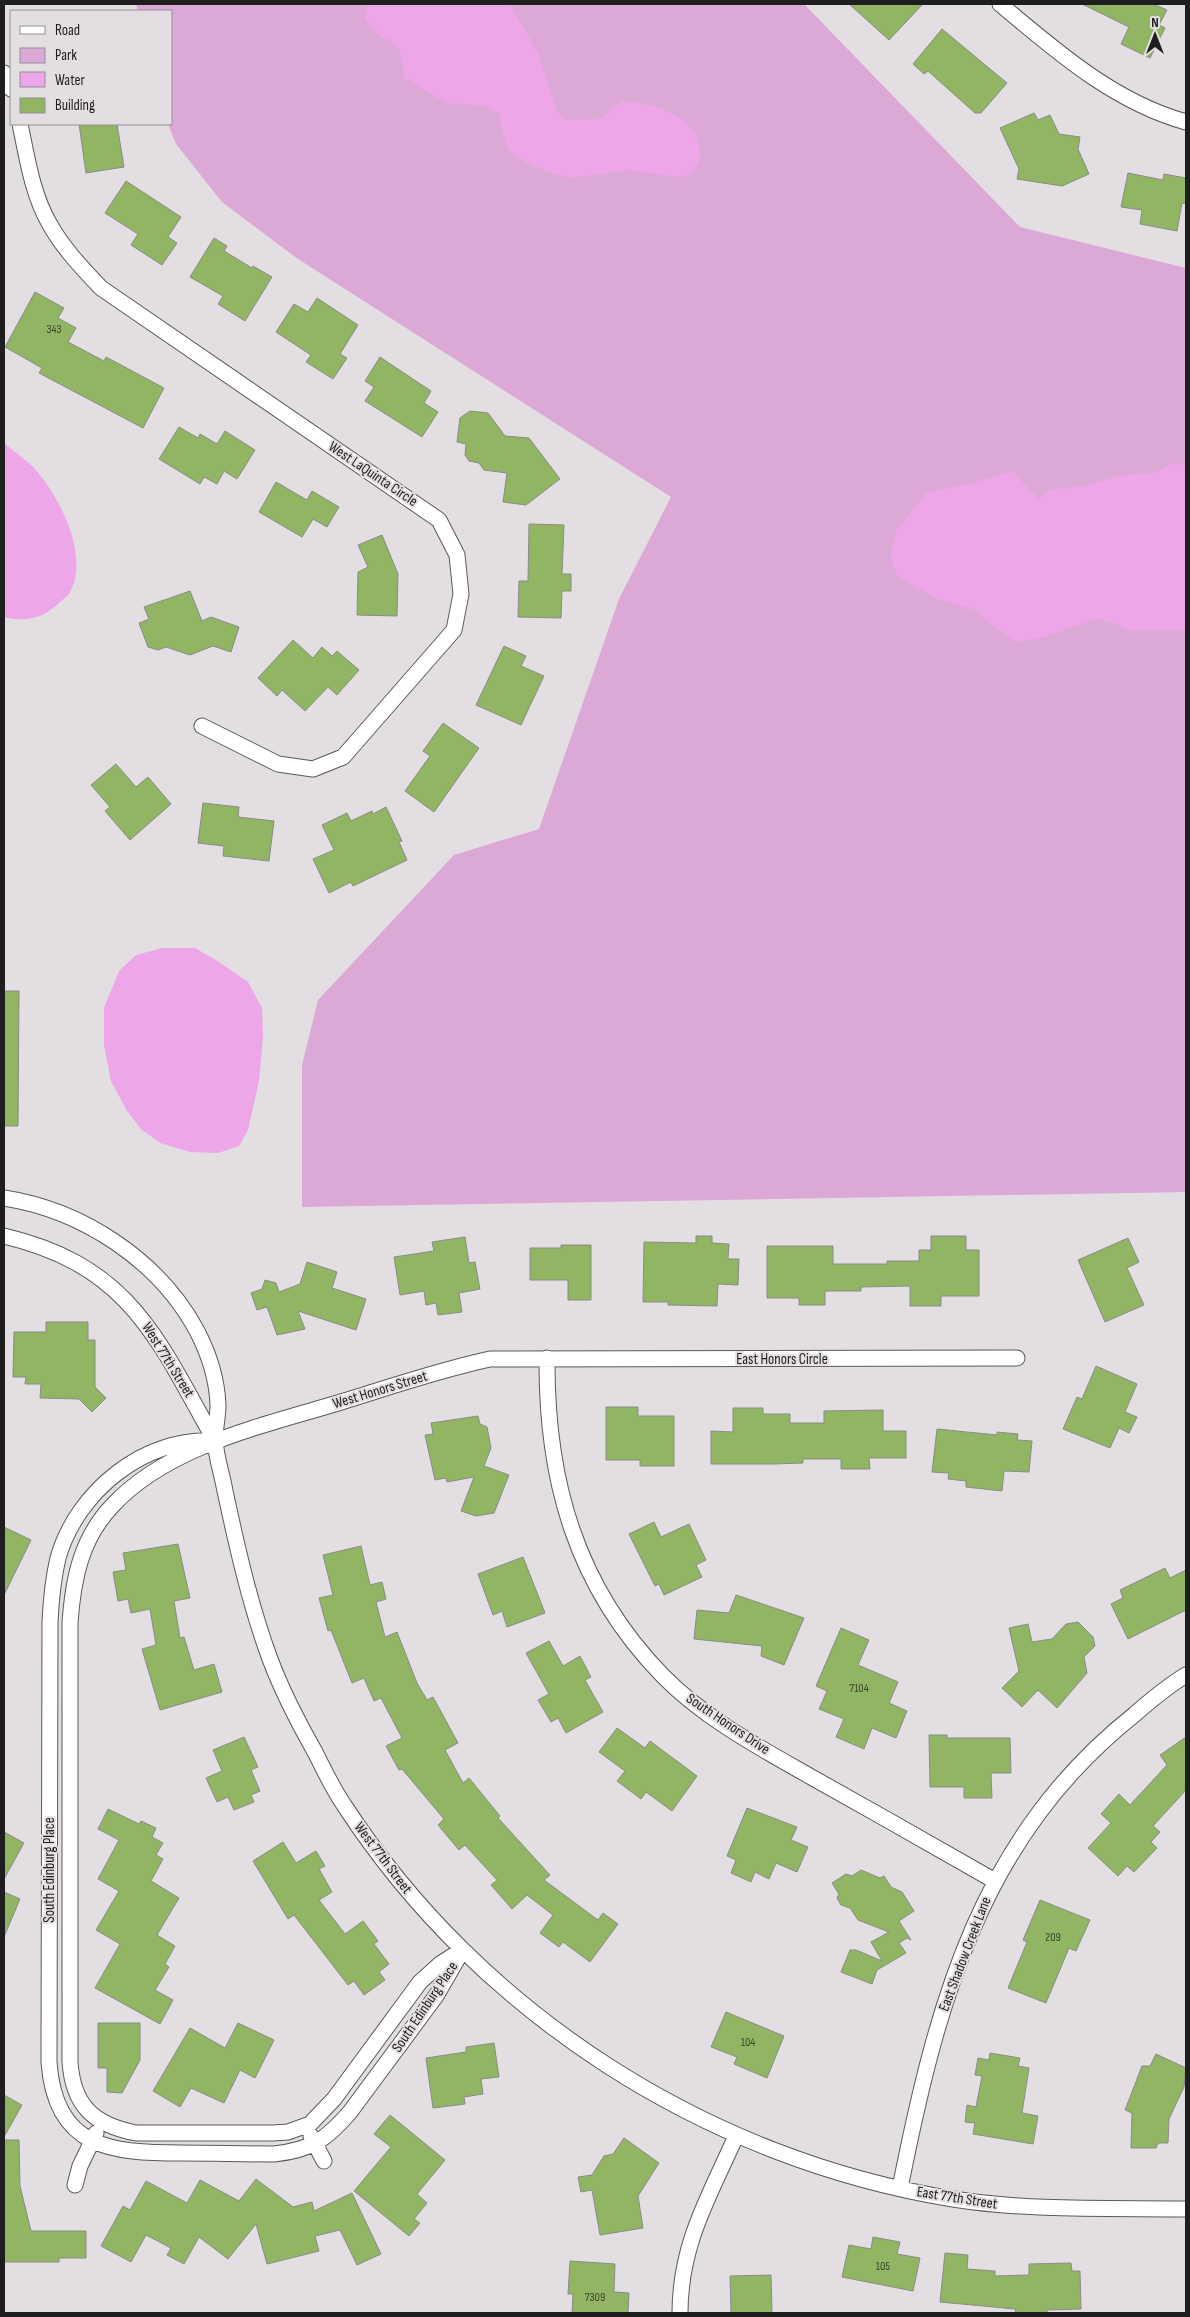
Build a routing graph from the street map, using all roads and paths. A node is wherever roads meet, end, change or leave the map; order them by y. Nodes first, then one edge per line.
1 (1000, 4) edge
2 (4, 73) edge
3 (10, 87) edge
4 (1186, 122) edge
5 (20, 125) edge
6 (202, 726) dead end
7 (4, 1198) edge
8 (4, 1236) edge
9 (547, 1358) junction
10 (1017, 1358) dead end
11 (215, 1441) junction
12 (1186, 1675) edge
13 (995, 1881) junction
14 (462, 1950) junction
15 (102, 2123) junction
16 (305, 2126) junction
17 (736, 2136) junction
18 (92, 2141) junction
19 (315, 2144) junction
20 (324, 2161) dead end
21 (75, 2185) dead end
22 (900, 2188) junction
23 (1186, 2209) edge
24 (680, 2313) edge

1 - 4 street
2 - 3 street
5 - 6 street, West LaQuinta Circle
7 - 11 street, West 77th Street
8 - 11 street, West 77th Street
9 - 10 street, East Honors Circle
9 - 11 street, West Honors Street
9 - 13 street, South Honors Drive
11 - 14 street, West 77th Street
11 - 15 street, South Edinburg Place
11 - 18 street, South Edinburg Place
12 - 13 street, East Shadow Creek Lane
13 - 22 street, East Shadow Creek Lane
14 - 16 street, South Edinburg Place
14 - 17 street, West 77th Street
14 - 19 street, South Edinburg Place
15 - 16 street, South Edinburg Place
15 - 18 street
16 - 19 street
17 - 22 street, East 77th Street
17 - 24 street
18 - 19 street, South Edinburg Place
18 - 21 street
19 - 20 street
22 - 23 street, East 77th Street

